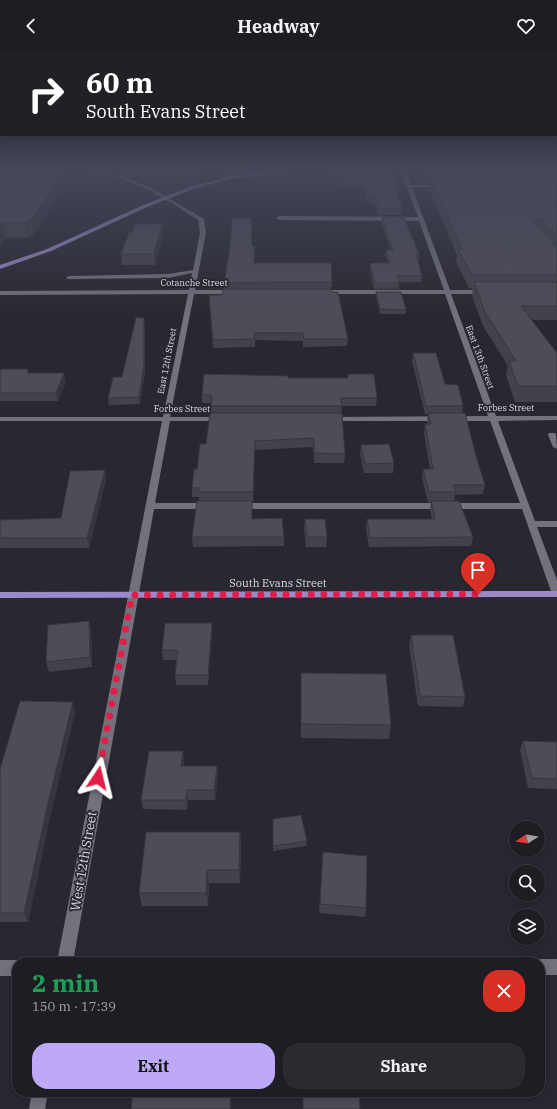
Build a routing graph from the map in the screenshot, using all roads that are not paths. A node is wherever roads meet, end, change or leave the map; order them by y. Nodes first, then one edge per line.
1 (118, 219) edge
2 (201, 219) edge
3 (421, 219) edge
4 (0, 267) edge
5 (195, 272) junction
6 (70, 278) dead end
7 (191, 292) junction
8 (238, 292) edge
9 (309, 292) edge
10 (446, 292) junction
11 (494, 292) edge
12 (0, 293) edge
13 (492, 418) junction
14 (557, 418) edge
15 (0, 419) edge
16 (166, 419) junction
17 (230, 419) edge
18 (317, 419) edge
19 (552, 435) dead end
20 (557, 447) edge
21 (150, 506) junction
22 (524, 506) junction
23 (531, 524) junction
24 (557, 524) edge
25 (557, 594) edge
26 (0, 595) edge
27 (132, 595) junction
28 (65, 957) edge
29 (545, 967) edge
30 (557, 967) edge
31 (0, 968) edge
32 (12, 968) edge
33 (39, 1097) edge
34 (37, 1109) edge

1 - 4 main road
2 - 5 street, East 12th Street
3 - 10 street, East 13th Street
5 - 6 street
5 - 7 street, East 12th Street
7 - 8 street, Cotanche Street
7 - 12 street, Cotanche Street
7 - 16 street, East 12th Street
9 - 10 street
10 - 11 street
10 - 13 street, East 13th Street
13 - 14 street, Forbes Street
13 - 18 street, Forbes Street
13 - 22 street, East 13th Street
15 - 16 street, Forbes Street
16 - 17 street, Forbes Street
16 - 21 street, East 12th Street
19 - 20 street
21 - 22 street
21 - 27 street, East 12th Street
22 - 23 street, East 13th Street
23 - 24 street
23 - 25 street, East 13th Street
25 - 27 main road, South Evans Street
26 - 27 main road, South Evans Street
27 - 28 street, West 12th Street
29 - 30 street
31 - 32 street
33 - 34 street

